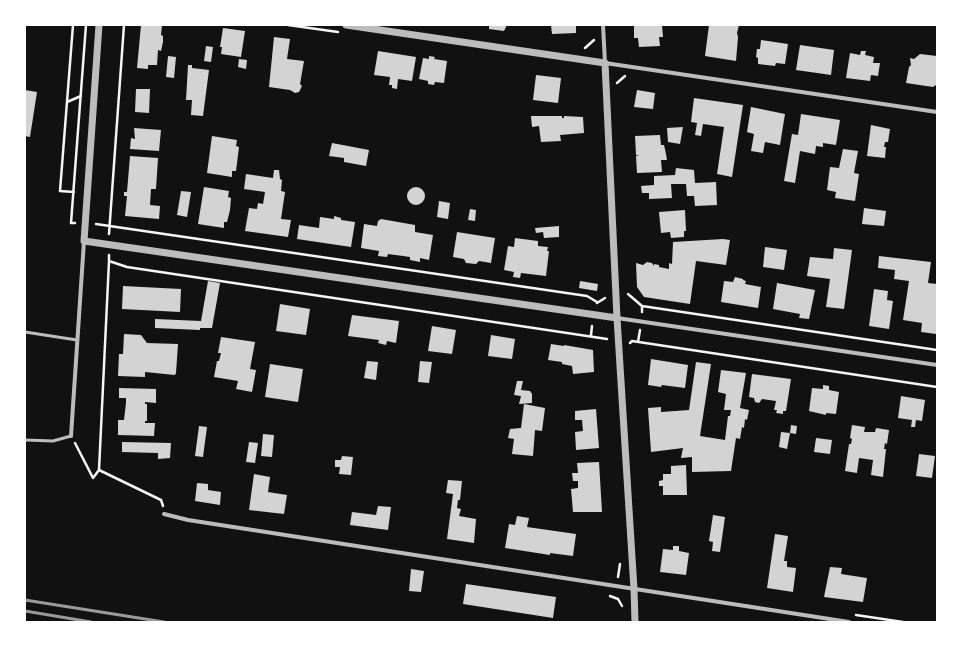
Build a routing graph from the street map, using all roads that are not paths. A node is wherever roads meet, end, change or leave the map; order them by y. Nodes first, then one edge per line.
1 (99, 25) edge
2 (346, 25) edge
3 (603, 25) edge
4 (605, 63) junction
5 (937, 112) edge
6 (84, 240) junction
7 (617, 318) junction
8 (25, 332) edge
9 (77, 340) junction
10 (937, 365) edge
11 (71, 436) joint
12 (25, 440) edge
13 (164, 514) road end
14 (634, 589) junction
15 (635, 622) edge
16 (849, 622) edge

1 - 6 street
2 - 4 street
3 - 4 street
4 - 5 street
4 - 7 street
6 - 7 street
6 - 9 street
7 - 10 street
7 - 14 street
8 - 9 lane
9 - 11 street
11 - 12 lane
13 - 14 street
14 - 15 street
14 - 16 street

